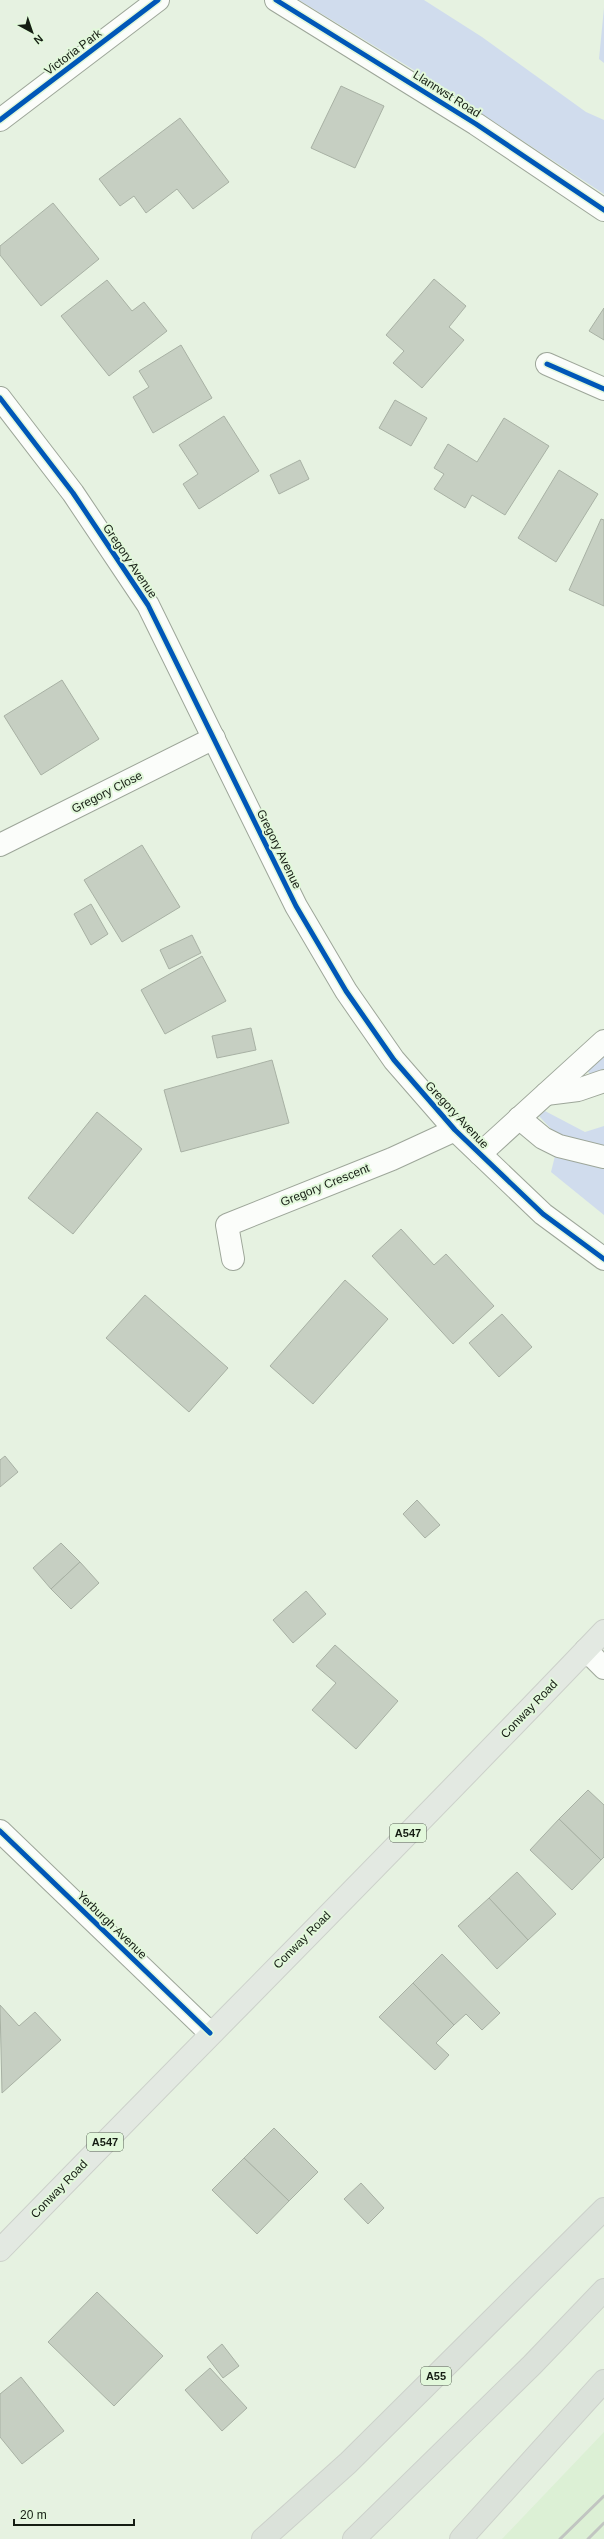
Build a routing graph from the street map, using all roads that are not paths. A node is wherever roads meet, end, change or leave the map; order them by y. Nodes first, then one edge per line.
1 (158, 0) edge
2 (276, 0) edge
3 (0, 120) edge
4 (604, 210) edge
5 (547, 364) dead end
6 (604, 389) edge
7 (0, 398) edge
8 (214, 738) junction
9 (0, 845) edge
10 (604, 1041) edge
11 (604, 1081) edge
12 (546, 1094) junction
13 (519, 1118) junction
14 (455, 1130) junction
15 (480, 1154) junction
16 (604, 1157) edge
17 (233, 1258) dead end
18 (604, 1259) edge
19 (604, 1631) edge
20 (586, 1650) junction
21 (604, 1668) edge
22 (0, 1831) edge
23 (210, 2034) junction
24 (604, 2208) edge
25 (0, 2250) edge
26 (604, 2290) edge
27 (604, 2381) edge
28 (263, 2539) edge
29 (354, 2539) edge
30 (461, 2539) edge

1 - 3 street, Victoria Park
2 - 4 street, Llanrwst Road
5 - 6 street
7 - 8 street, Gregory Avenue
8 - 9 street, Gregory Close
8 - 14 street, Gregory Avenue
10 - 12 street
11 - 12 street
12 - 13 street
13 - 15 street
13 - 16 street
14 - 15 street, Gregory Avenue
14 - 17 street, Gregory Crescent
15 - 18 street, Gregory Avenue
19 - 20 main road, Conway Road / A547
20 - 21 street
20 - 23 main road, Conway Road / A547
22 - 23 street, Yerburgh Avenue
23 - 25 main road, Conway Road / A547
24 - 28 highway, A55
26 - 29 highway
27 - 30 highway

